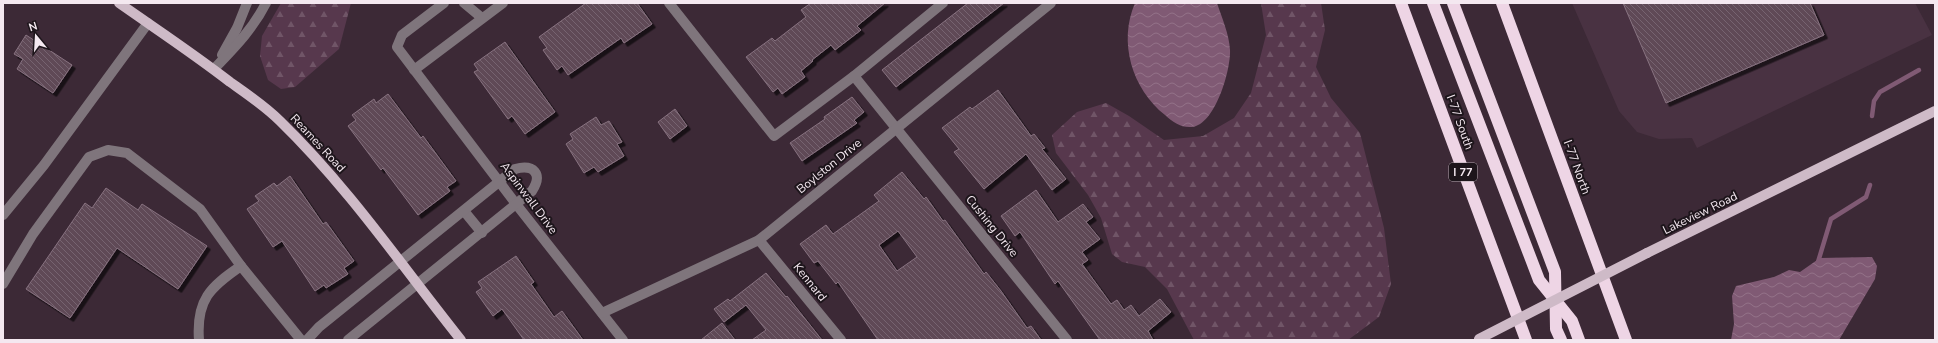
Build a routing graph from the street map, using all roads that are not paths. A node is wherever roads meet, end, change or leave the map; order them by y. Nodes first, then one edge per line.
1 (119, 3) edge
2 (247, 3) edge
3 (266, 3) edge
4 (444, 3) edge
5 (464, 3) edge
6 (503, 3) edge
7 (669, 3) edge
8 (943, 3) edge
9 (1051, 3) edge
10 (1401, 3) edge
11 (1433, 3) edge
12 (1453, 3) edge
13 (1502, 3) edge
14 (482, 18) junction
15 (148, 23) junction
16 (214, 69) junction
17 (414, 70) junction
18 (854, 76) junction
19 (1935, 111) edge
20 (896, 128) junction
21 (500, 182) junction
22 (516, 204) junction
23 (464, 211) junction
24 (3, 215) edge
25 (482, 233) junction
26 (759, 240) junction
27 (400, 262) junction
28 (241, 266) junction
29 (3, 284) edge
30 (417, 284) junction
31 (1556, 300) junction
32 (602, 313) junction
33 (199, 340) edge
34 (301, 340) edge
35 (307, 340) edge
36 (348, 340) edge
37 (460, 340) edge
38 (623, 340) edge
39 (840, 340) edge
40 (1067, 340) edge
41 (1478, 340) edge
42 (1526, 340) edge
43 (1561, 340) edge
44 (1579, 340) edge
45 (1626, 340) edge

1 - 15 main road, Reames Road
2 - 16 street
3 - 16 street
4 - 17 street, Aspinwall Drive
5 - 14 street
6 - 14 street
7 - 18 street
8 - 18 street
9 - 20 street, Boylston Drive
10 - 42 highway, I-77 South / I 77
11 - 31 highway
12 - 31 highway
13 - 45 highway, I-77 North
14 - 17 street
15 - 16 main road, Reames Road
15 - 24 street
16 - 27 main road, Reames Road
17 - 21 street, Aspinwall Drive
18 - 20 street, Cushing Drive
19 - 31 main road, Lakeview Road, bridge
20 - 26 street, Boylston Drive
20 - 40 street, Cushing Drive
21 - 22 street, Aspinwall Drive
21 - 22 street
21 - 23 street
22 - 25 street
22 - 32 street, Aspinwall Drive
23 - 25 street
23 - 27 street
25 - 30 street
26 - 32 street, Boylston Drive
26 - 39 street, Kennard
27 - 30 main road, Reames Road
27 - 35 street
28 - 29 street
28 - 33 street
28 - 34 street
30 - 36 street
30 - 37 main road, Reames Road
31 - 41 main road, Lakeview Road, bridge
31 - 43 highway
31 - 44 highway
32 - 38 street, Aspinwall Drive

